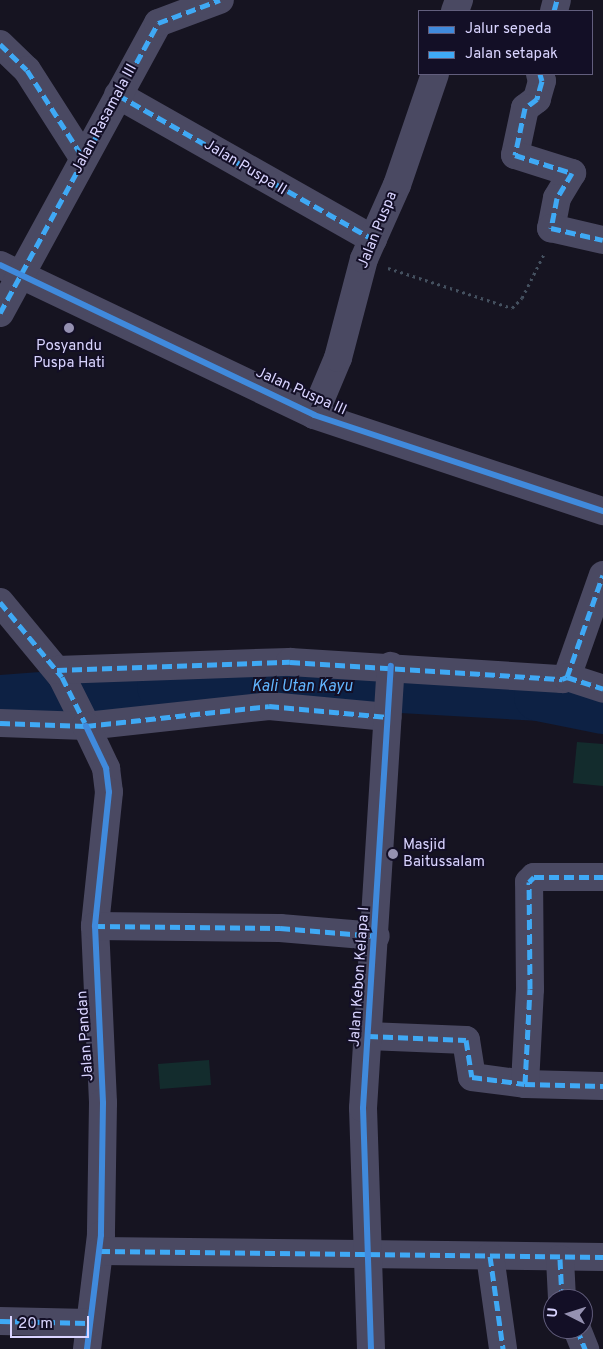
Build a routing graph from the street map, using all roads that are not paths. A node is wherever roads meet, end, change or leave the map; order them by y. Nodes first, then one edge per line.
1 (220, 0) edge
2 (0, 44) edge
3 (435, 75) edge
4 (540, 75) edge
5 (118, 95) junction
6 (82, 156) junction
7 (603, 240) edge
8 (368, 249) junction
9 (11, 270) edge
10 (0, 313) edge
11 (314, 415) junction
12 (603, 511) edge
13 (603, 575) edge
14 (0, 602) edge
15 (59, 674) junction
16 (567, 677) junction
17 (603, 689) edge
18 (389, 693) junction
19 (0, 724) edge
20 (86, 724) junction
21 (603, 878) edge
22 (95, 926) junction
23 (376, 936) junction
24 (368, 1036) junction
25 (525, 1084) junction
26 (603, 1086) edge
27 (100, 1251) junction
28 (369, 1254) junction
29 (490, 1256) junction
30 (603, 1257) edge
31 (560, 1259) junction
32 (562, 1289) edge
33 (0, 1321) edge
34 (88, 1336) edge
35 (371, 1349) edge
36 (503, 1349) edge

1 - 5 street, Jalan Rasamala III
2 - 6 street
3 - 8 street, Jalan Puspa
4 - 7 street
5 - 6 street, Jalan Rasamala III
5 - 8 street, Jalan Puspa II
6 - 9 street, Jalan Rasamala III
8 - 11 street, Jalan Puspa
9 - 10 street, Jalan Rasamala III
9 - 11 street, Jalan Puspa III
11 - 12 street, Jalan Puspa III
13 - 16 street
14 - 15 street, Jalan Pandan
15 - 18 street
15 - 20 street, Jalan Pandan
16 - 17 street
16 - 18 street
18 - 20 street
18 - 23 street, Jalan Kebon Kelapa I
19 - 20 street
20 - 22 street, Jalan Pandan
21 - 25 street
22 - 23 street
22 - 27 street, Jalan Pandan
23 - 24 street, Jalan Kebon Kelapa I
24 - 25 street
24 - 28 street, Jalan Kebon Kelapa I
25 - 26 street
27 - 28 street
27 - 34 street, Jalan Pandan
28 - 29 street
28 - 35 street, Jalan Kebon Kelapa I
29 - 31 street
29 - 36 street
30 - 31 street
31 - 32 street
33 - 34 street

